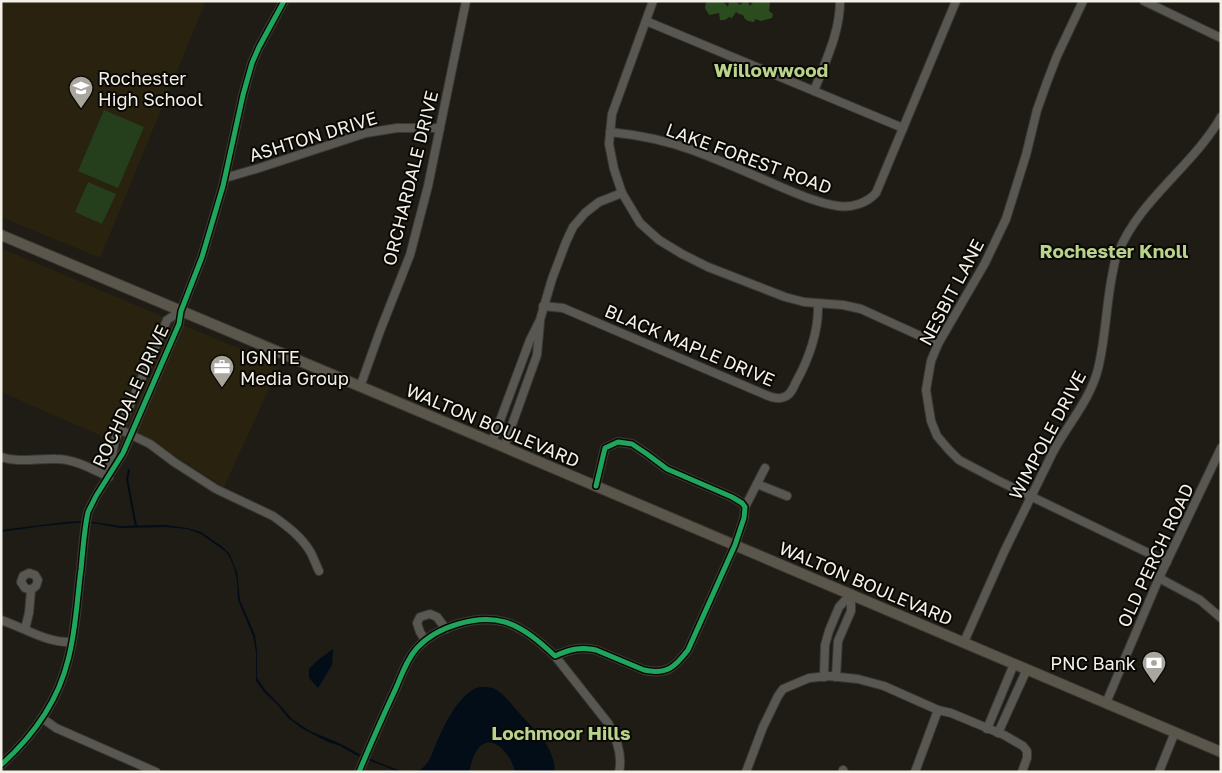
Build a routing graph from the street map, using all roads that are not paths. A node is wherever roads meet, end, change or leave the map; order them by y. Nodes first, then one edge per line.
1 (284, 1) edge
2 (466, 1) edge
3 (653, 1) edge
4 (840, 1) edge
5 (956, 1) edge
6 (1083, 1) edge
7 (1144, 1) edge
8 (646, 21) junction
9 (1221, 38) edge
10 (814, 91) junction
11 (1221, 117) edge
12 (440, 128) junction
13 (903, 128) junction
14 (610, 132) junction
15 (225, 178) junction
16 (622, 193) junction
17 (1, 235) edge
18 (818, 304) junction
19 (543, 306) junction
20 (181, 311) junction
21 (540, 320) junction
22 (938, 344) junction
23 (360, 387) junction
24 (119, 429) junction
25 (131, 434) junction
26 (492, 442) junction
27 (504, 447) junction
28 (1221, 448) edge
29 (1, 457) edge
30 (764, 468) dead end
31 (108, 477) junction
32 (757, 484) junction
33 (596, 486) junction
34 (787, 496) dead end
35 (1031, 496) junction
36 (745, 507) junction
37 (735, 545) junction
38 (1167, 562) junction
39 (319, 571) dead end
40 (1159, 578) junction
41 (31, 590) dead end
42 (851, 594) junction
43 (1221, 618) edge
44 (1, 620) edge
45 (25, 629) junction
46 (446, 629) junction
47 (425, 640) junction
48 (72, 642) junction
49 (964, 642) junction
50 (555, 656) junction
51 (1014, 664) junction
52 (1027, 669) junction
53 (830, 677) junction
54 (1106, 703) junction
55 (938, 710) junction
56 (42, 718) junction
57 (987, 728) junction
58 (1175, 732) junction
59 (998, 733) junction
60 (1221, 752) edge
61 (1, 765) edge
62 (156, 772) edge
63 (359, 772) edge
64 (619, 772) edge
65 (746, 772) edge
66 (915, 772) edge
67 (1022, 772) edge
68 (1159, 772) edge

1 - 15 street, ROCHDALE DRIVE
2 - 12 street, ORCHARDALE DRIVE
3 - 8 street
4 - 10 street
5 - 13 street, LAKE FOREST ROAD
6 - 22 street, NESBIT LANE
7 - 9 street
8 - 10 street
8 - 14 street
10 - 13 street
11 - 35 street, WIMPOLE DRIVE
12 - 15 street, ASHTON DRIVE
12 - 23 street, ORCHARDALE DRIVE
13 - 14 street, LAKE FOREST ROAD
14 - 16 street
15 - 20 street, ROCHDALE DRIVE
16 - 18 street
16 - 19 street
17 - 20 main road, WALTON BOULEVARD
18 - 19 street, BLACK MAPLE DRIVE
18 - 22 street
19 - 21 street
20 - 23 main road, WALTON BOULEVARD
20 - 24 street
20 - 25 street, ROCHDALE DRIVE
21 - 26 street
21 - 27 street
22 - 35 street, NESBIT LANE
23 - 26 main road, WALTON BOULEVARD
24 - 25 street
24 - 31 street
25 - 31 street, ROCHDALE DRIVE
25 - 39 street
26 - 27 main road, WALTON BOULEVARD
27 - 33 main road, WALTON BOULEVARD
28 - 38 street, OLD PERCH ROAD
29 - 31 street
30 - 32 street
31 - 48 street, ROCHDALE DRIVE
32 - 34 street
32 - 36 street
33 - 36 street
33 - 37 main road, WALTON BOULEVARD
35 - 38 street, NESBIT LANE
35 - 49 street, WIMPOLE DRIVE
36 - 37 street
37 - 42 main road, WALTON BOULEVARD
37 - 50 street
38 - 40 street, OLD PERCH ROAD
40 - 43 street
40 - 54 street, OLD PERCH ROAD
41 - 45 street
42 - 49 main road, WALTON BOULEVARD
42 - 53 street
42 - 53 street
44 - 45 street
45 - 48 street
46 - 47 street
46 - 47 street
46 - 50 street
47 - 63 street
48 - 56 street, ROCHDALE DRIVE
49 - 51 main road, WALTON BOULEVARD
50 - 64 street
51 - 52 main road, WALTON BOULEVARD
51 - 57 street
52 - 54 main road, WALTON BOULEVARD
52 - 59 street
53 - 55 street
53 - 65 street
54 - 58 main road, WALTON BOULEVARD
55 - 57 street
55 - 66 street
56 - 61 street, ROCHDALE DRIVE
56 - 62 street
57 - 59 street
58 - 60 main road, WALTON BOULEVARD
58 - 68 street
59 - 67 street

